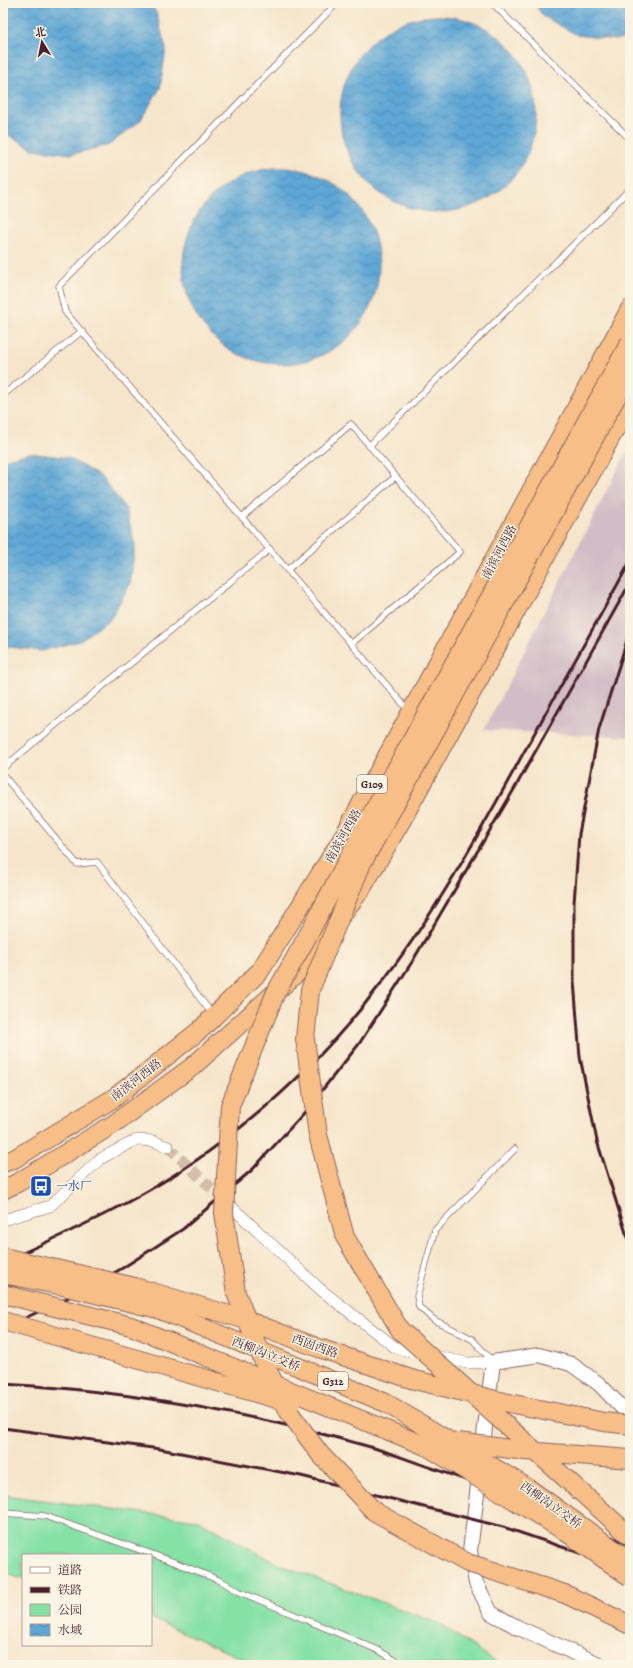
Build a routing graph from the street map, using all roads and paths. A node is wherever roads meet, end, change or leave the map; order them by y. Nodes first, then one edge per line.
1 (338, 3) edge
2 (492, 3) edge
3 (630, 139) edge
4 (630, 189) edge
5 (630, 309) edge
6 (82, 332) junction
7 (630, 342) edge
8 (630, 372) edge
9 (3, 395) edge
10 (630, 402) edge
11 (369, 446) junction
12 (395, 477) junction
13 (242, 517) junction
14 (270, 549) junction
15 (287, 570) junction
16 (351, 644) junction
17 (411, 714) junction
18 (3, 768) edge
19 (3, 775) edge
20 (214, 1016) junction
21 (168, 1147) tunnel mouth
22 (515, 1149) dead end
23 (3, 1163) edge
24 (3, 1190) edge
25 (223, 1199) tunnel mouth
26 (3, 1220) edge
27 (3, 1257) edge
28 (3, 1274) edge
29 (3, 1294) edge
30 (3, 1321) edge
31 (493, 1362) junction
32 (630, 1416) edge
33 (630, 1425) edge
34 (630, 1459) edge
35 (3, 1513) edge
36 (630, 1536) edge
37 (152, 1554) edge
38 (152, 1554) edge
39 (630, 1561) edge
40 (630, 1577) edge
41 (630, 1626) edge
42 (403, 1665) edge
43 (602, 1665) edge

1 - 6 lane
2 - 3 lane
4 - 11 lane
5 - 17 highway, 南滨河西路 / G109
6 - 9 lane
6 - 13 lane
7 - 41 highway, bridge
8 - 36 highway, bridge
10 - 24 highway, 南滨河西路
11 - 12 lane
11 - 13 lane
12 - 15 lane
12 - 16 lane
13 - 14 lane
14 - 15 lane
14 - 18 lane
15 - 16 lane
16 - 17 lane
17 - 20 highway, 南滨河西路 / G109
19 - 20 lane
20 - 23 highway, 南滨河西路 / G109
21 - 26 street
22 - 31 lane
25 - 31 street
27 - 33 highway, 西固西路, bridge
28 - 39 highway, 西柳沟立交桥 / G312, bridge
29 - 40 highway, 西柳沟立交桥 / G312, bridge
30 - 34 highway, bridge
31 - 32 street
31 - 43 street
35 - 37 lane
38 - 42 lane

